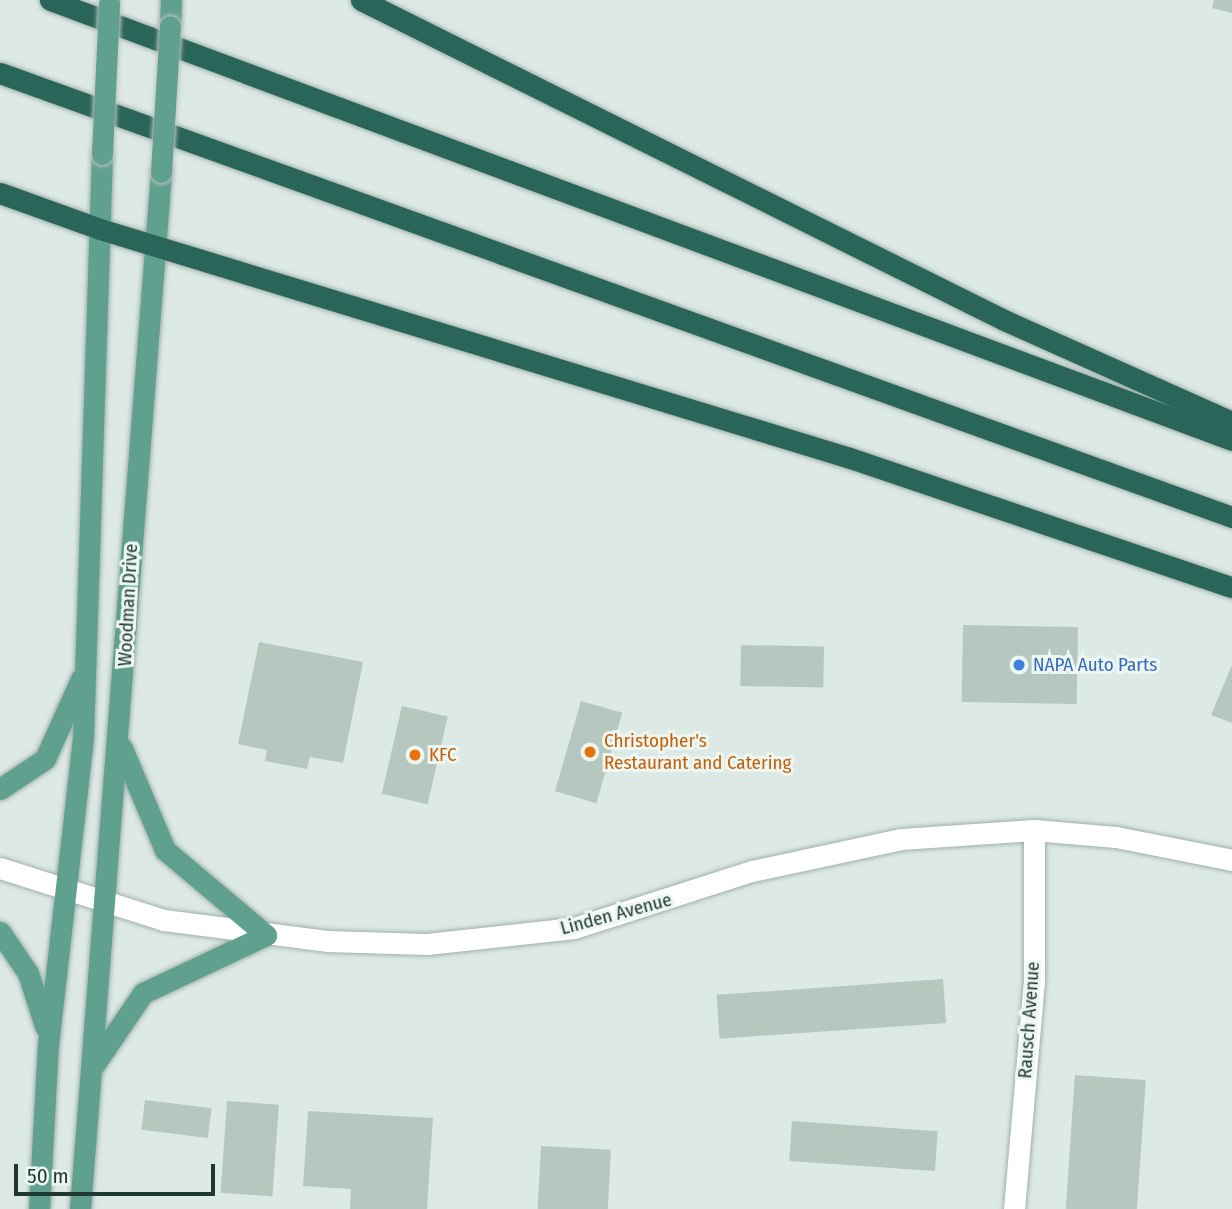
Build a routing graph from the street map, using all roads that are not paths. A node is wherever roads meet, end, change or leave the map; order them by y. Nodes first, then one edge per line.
1 (50, 0) edge
2 (171, 0) edge
3 (361, 0) edge
4 (109, 1) edge
5 (0, 73) edge
6 (0, 193) edge
7 (100, 229) junction
8 (155, 244) junction
9 (1232, 422) edge
10 (1232, 440) edge
11 (1232, 517) edge
12 (1232, 587) edge
13 (86, 668) junction
14 (119, 741) junction
15 (0, 789) edge
16 (1034, 830) junction
17 (1232, 860) edge
18 (0, 869) edge
19 (70, 887) junction
20 (108, 898) junction
21 (0, 932) edge
22 (266, 935) junction
23 (48, 1045) junction
24 (93, 1066) junction
25 (39, 1209) edge
26 (80, 1209) edge
27 (1014, 1209) edge

1 - 10 highway
2 - 8 main road, Woodman Drive, bridge
3 - 9 highway
4 - 7 main road, Woodman Drive, bridge
5 - 11 highway
6 - 7 highway
7 - 8 highway
7 - 13 main road, Woodman Drive
8 - 12 highway
8 - 14 main road, Woodman Drive
13 - 15 main road
13 - 19 main road, Woodman Drive
14 - 20 main road, Woodman Drive
14 - 22 main road
16 - 17 main road, Linden Avenue
16 - 22 main road, Linden Avenue
16 - 27 main road, Rausch Avenue
18 - 19 main road, Linden Avenue
19 - 20 main road, Linden Avenue
19 - 23 main road, Woodman Drive
20 - 22 main road, Linden Avenue
20 - 24 main road, Woodman Drive
21 - 23 main road
22 - 24 main road
23 - 25 main road, Woodman Drive
24 - 26 main road, Woodman Drive

